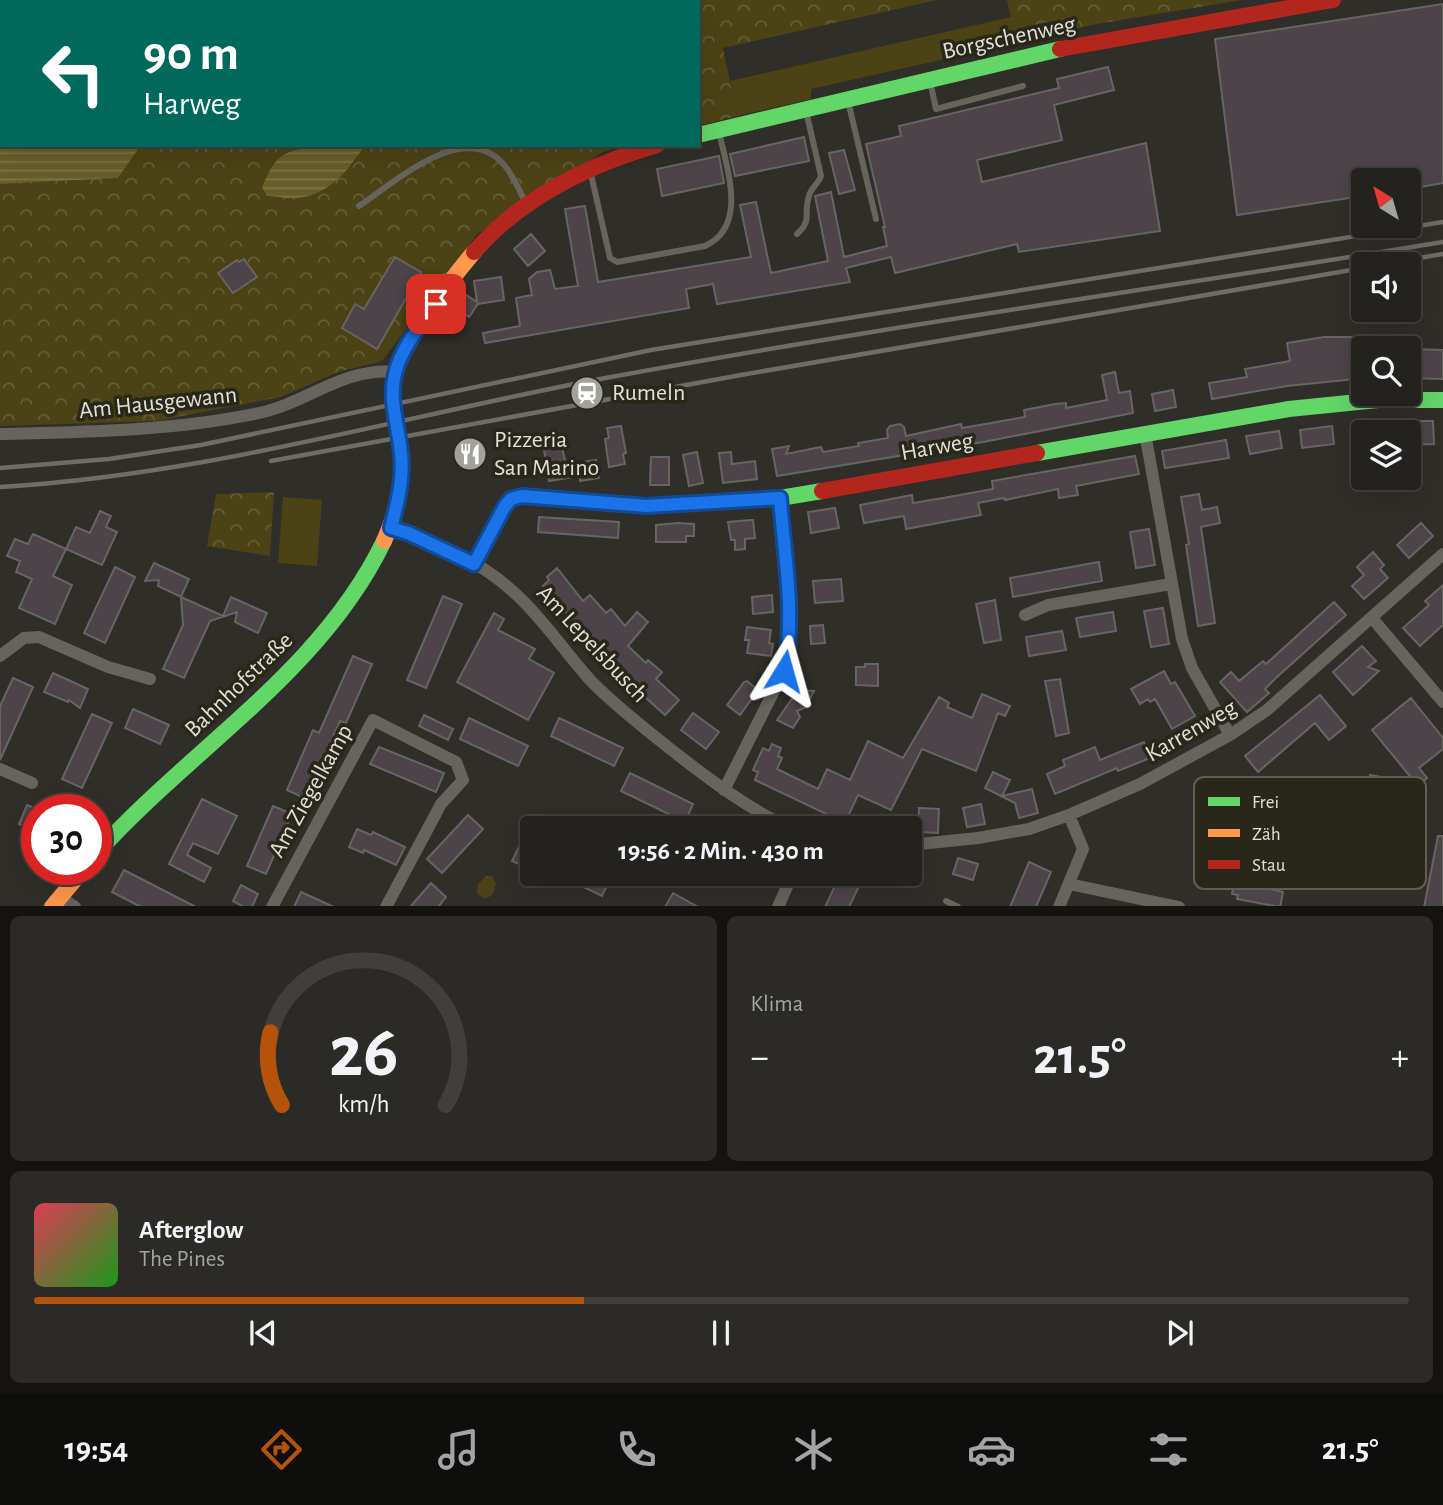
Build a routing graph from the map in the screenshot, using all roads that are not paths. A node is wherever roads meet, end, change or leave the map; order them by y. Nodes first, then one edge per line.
1 (1334, 0) edge
2 (929, 79) junction
3 (1023, 86) dead end
4 (847, 99) junction
5 (806, 109) junction
6 (719, 130) junction
7 (700, 135) edge
8 (651, 147) edge
9 (589, 168) junction
10 (527, 205) junction
11 (359, 206) dead end
12 (876, 219) dead end
13 (797, 234) dead end
14 (395, 372) junction
15 (1443, 400) edge
16 (1145, 433) junction
17 (0, 434) edge
18 (780, 498) junction
19 (391, 528) junction
20 (1443, 554) edge
21 (474, 564) junction
22 (1171, 584) junction
23 (1025, 615) dead end
24 (1372, 618) junction
25 (0, 656) edge
26 (150, 680) dead end
27 (1443, 702) edge
28 (1230, 736) junction
29 (0, 769) edge
30 (33, 783) dead end
31 (724, 790) junction
32 (1069, 815) junction
33 (765, 816) edge
34 (112, 836) edge
35 (922, 844) edge
36 (1069, 884) junction
37 (70, 885) edge
38 (787, 886) edge
39 (946, 901) dead end
40 (56, 902) edge
41 (75, 906) edge
42 (272, 906) edge
43 (386, 906) edge
44 (778, 906) edge
45 (958, 906) edge
46 (1059, 906) edge
47 (1178, 906) edge

1 - 2 main road, Borgschenweg
2 - 3 lane
2 - 4 main road, Borgschenweg
4 - 5 main road, Borgschenweg
4 - 12 lane
5 - 6 main road, Borgschenweg
5 - 13 lane
6 - 7 main road, Borgschenweg
6 - 9 lane
8 - 9 main road
9 - 10 main road
10 - 11 lane
10 - 14 main road
14 - 17 street, Am Hausgewann
14 - 19 main road
15 - 16 main road, Harweg
16 - 18 main road, Harweg
16 - 22 street
18 - 21 main road, Harweg
18 - 31 street
19 - 21 street, Am Lepelsbusch
19 - 34 main road, Bahnhofstraße
20 - 24 street, Karrenweg
21 - 31 street, Am Lepelsbusch
22 - 23 street
22 - 28 street
24 - 27 street
24 - 28 street, Karrenweg
25 - 26 street
28 - 32 street, Karrenweg
29 - 30 street
31 - 33 street, Am Lepelsbusch
32 - 35 street, Karrenweg
32 - 36 street
36 - 46 street
36 - 47 street
37 - 40 main road
38 - 44 street
39 - 45 lane
40 - 41 street
42 - 43 street, Am Ziegelkamp

